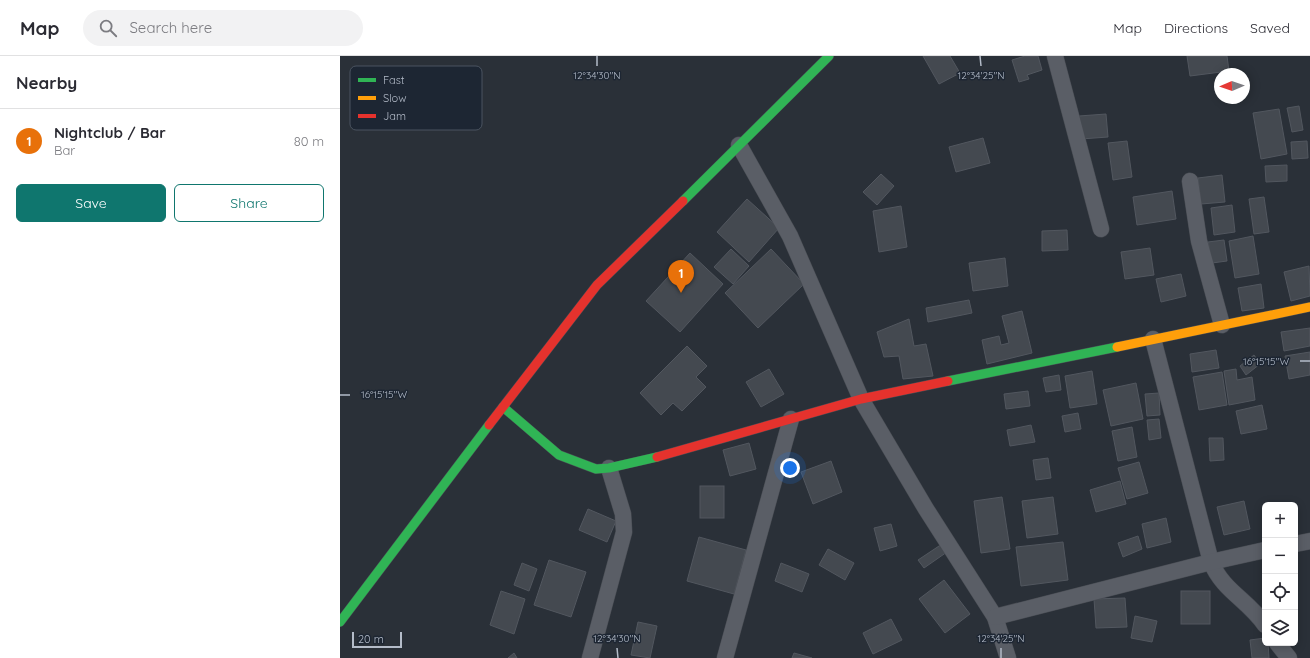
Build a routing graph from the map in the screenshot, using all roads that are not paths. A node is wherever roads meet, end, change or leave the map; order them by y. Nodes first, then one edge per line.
1 (829, 56) edge
2 (1055, 56) edge
3 (739, 145) junction
4 (1190, 181) dead end
5 (1101, 229) dead end
6 (1310, 307) edge
7 (1222, 325) junction
8 (1153, 339) junction
9 (861, 399) junction
10 (504, 407) junction
11 (791, 419) junction
12 (609, 468) junction
13 (1310, 541) edge
14 (1298, 543) edge
15 (1262, 551) edge
16 (1211, 562) junction
17 (995, 617) junction
18 (340, 622) edge
19 (1262, 622) edge
20 (1279, 646) edge
21 (590, 658) edge
22 (725, 658) edge
23 (1008, 658) edge
24 (1289, 658) edge

1 - 3 street
2 - 5 street
3 - 9 street
3 - 10 street
4 - 7 street
6 - 7 street
7 - 8 street
8 - 9 street
8 - 16 street
9 - 11 street
9 - 17 street
10 - 12 street
10 - 18 street
11 - 12 street
11 - 22 street
12 - 21 street
13 - 14 street
15 - 16 street
16 - 17 street
16 - 19 street
17 - 23 street
20 - 24 street

